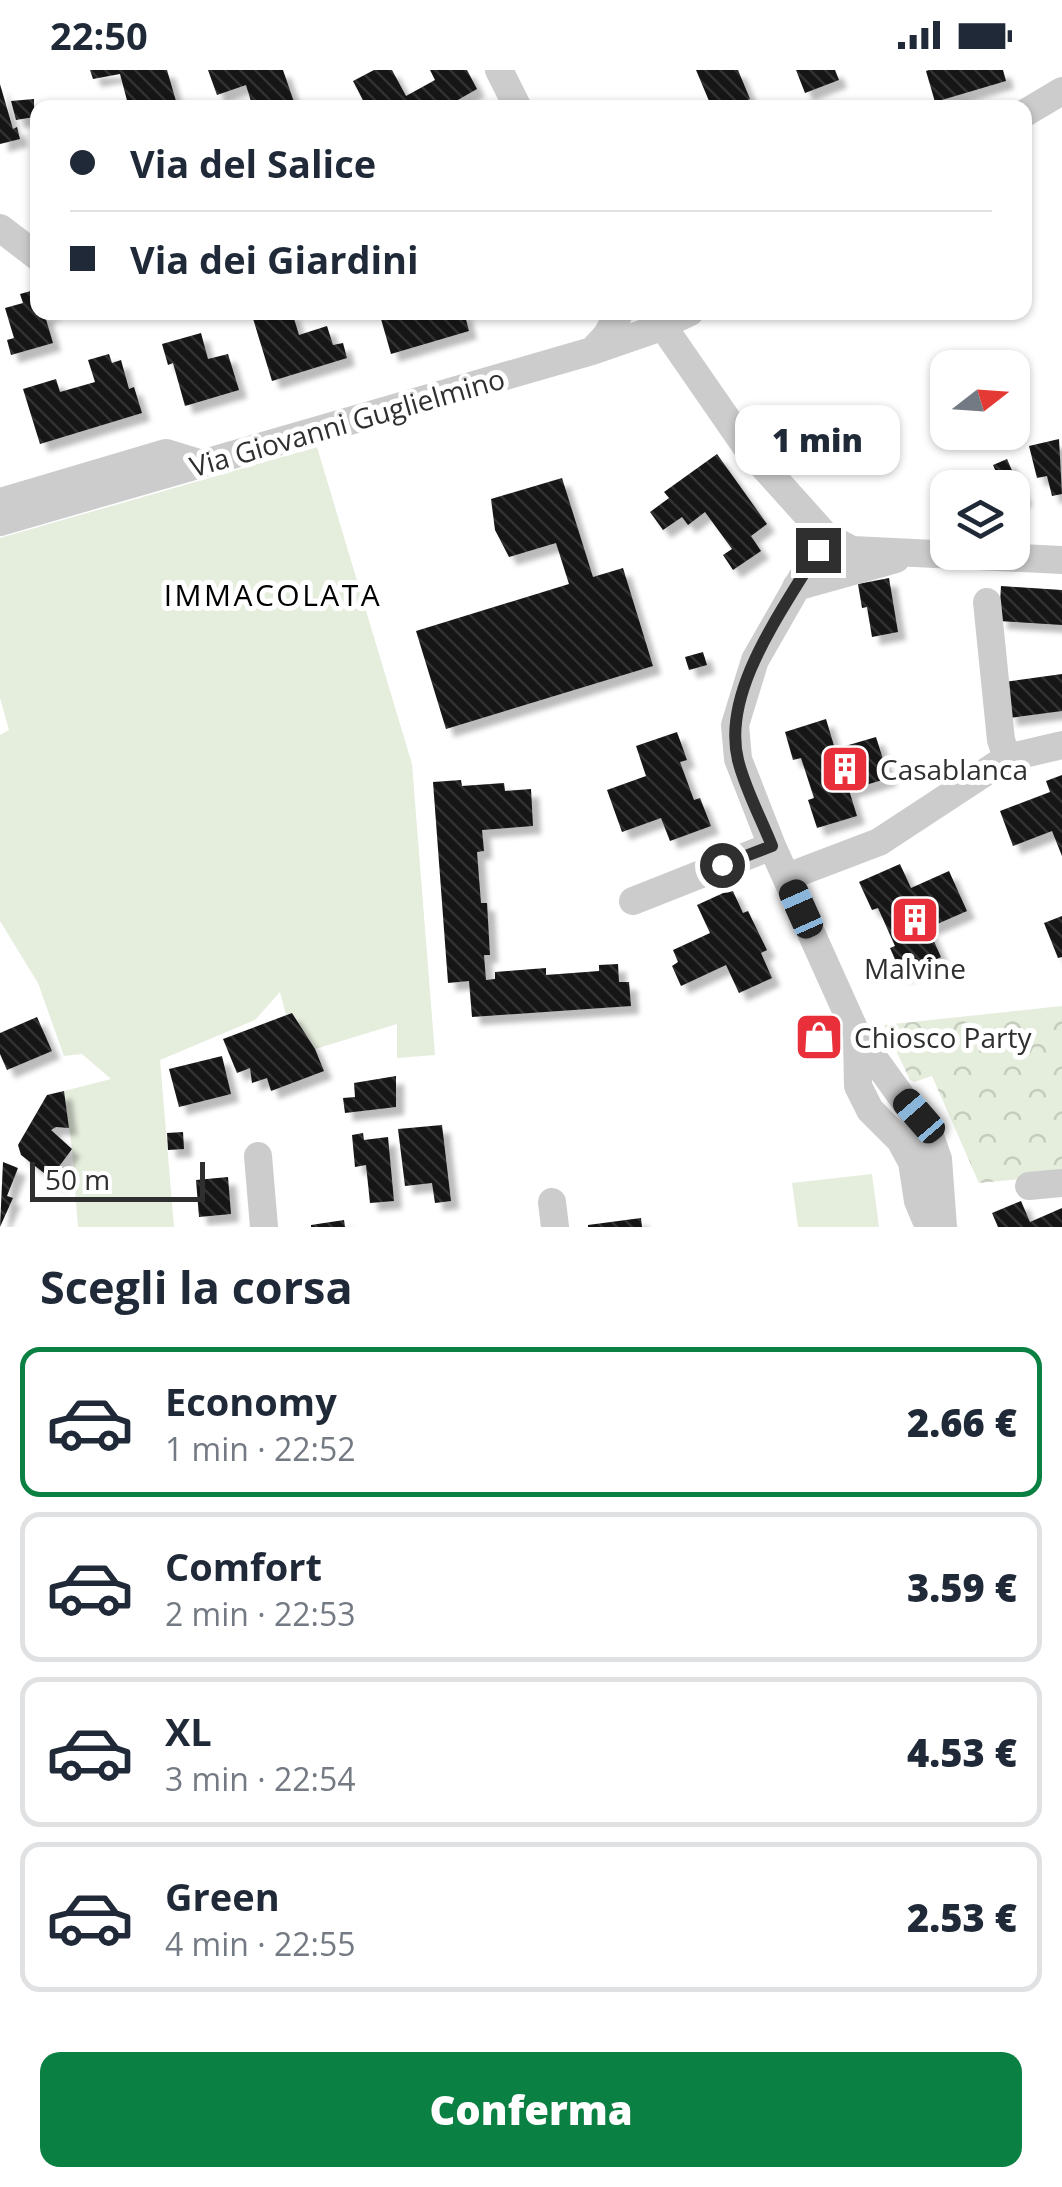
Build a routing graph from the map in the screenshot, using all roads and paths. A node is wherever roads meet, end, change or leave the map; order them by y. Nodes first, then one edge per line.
1 (499, 70) edge
2 (1062, 91) edge
3 (514, 100) edge
4 (1032, 109) edge
5 (0, 228) edge
6 (30, 252) edge
7 (615, 320) edge
8 (656, 320) edge
9 (659, 320) edge
10 (592, 350) junction
11 (202, 464) junction
12 (0, 502) edge
13 (0, 522) edge
14 (826, 536) junction
15 (919, 553) junction
16 (1062, 560) edge
17 (796, 587) junction
18 (987, 602) dead end
19 (1062, 745) edge
20 (1008, 758) junction
21 (772, 846) junction
22 (786, 877) junction
23 (633, 901) dead end
24 (857, 1035) junction
25 (258, 1156) dead end
26 (1062, 1184) edge
27 (1029, 1186) dead end
28 (264, 1227) edge
29 (929, 1227) edge
30 (943, 1227) edge

1 - 3 street
2 - 4 street
5 - 6 street
7 - 10 street
8 - 10 street, Via Giovanni Guglielmino
9 - 14 street
10 - 11 street, Via Giovanni Guglielmino
11 - 12 street
11 - 13 street, Via Giovanni Guglielmino
14 - 15 street
14 - 17 street
15 - 16 street
15 - 17 street
17 - 21 street
18 - 20 street
19 - 20 street
20 - 22 street
21 - 22 street
21 - 23 street
22 - 24 street
24 - 29 street
24 - 30 street
25 - 28 street
26 - 27 street

